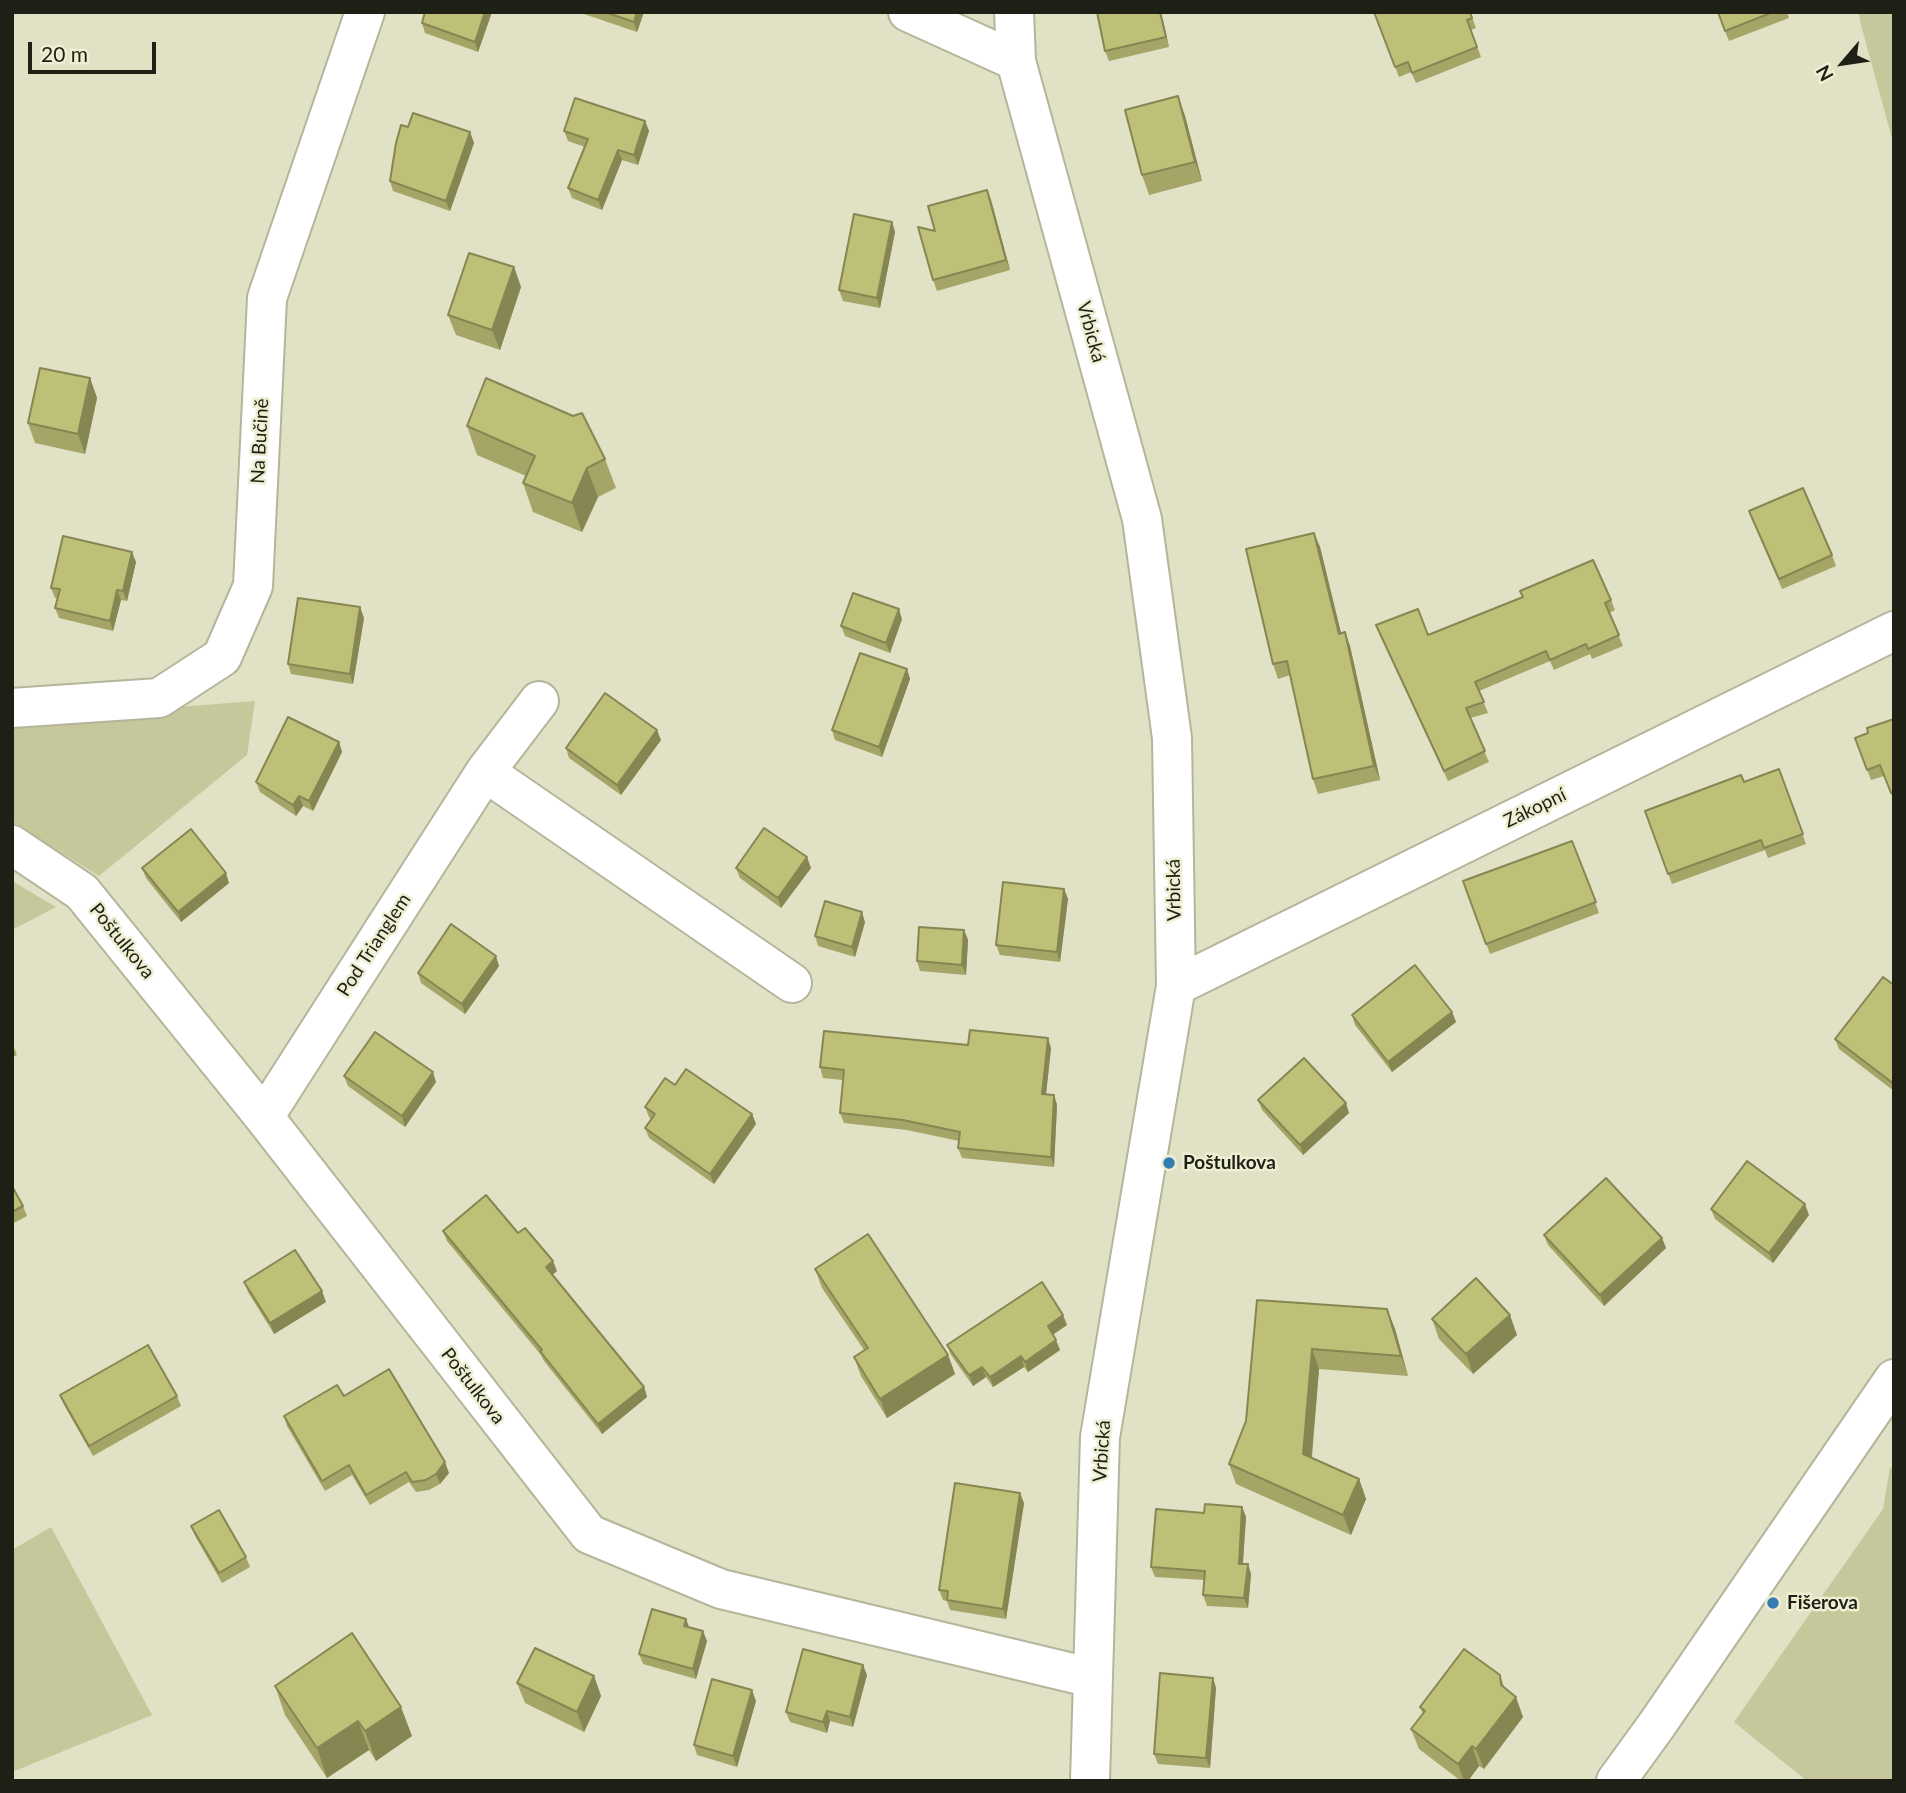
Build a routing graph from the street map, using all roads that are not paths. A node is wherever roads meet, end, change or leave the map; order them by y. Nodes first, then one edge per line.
1 (365, 12) edge
2 (908, 12) edge
3 (1014, 12) edge
4 (1016, 61) junction
5 (1894, 631) edge
6 (539, 701) dead end
7 (12, 708) edge
8 (485, 772) junction
9 (12, 845) edge
10 (792, 983) dead end
11 (1176, 986) junction
12 (264, 1117) junction
13 (1894, 1379) edge
14 (1093, 1678) junction
15 (1090, 1781) edge
16 (1616, 1781) edge

1 - 7 street, Na Bučině
2 - 4 street
3 - 4 street, Vrbická
4 - 11 street, Vrbická
5 - 11 street, Zákopní
6 - 8 street, Pod Trianglem
8 - 10 street
8 - 12 street, Pod Trianglem
9 - 12 street, Poštulkova
11 - 14 street, Vrbická
12 - 14 street, Poštulkova
13 - 16 street
14 - 15 street, Vrbická

